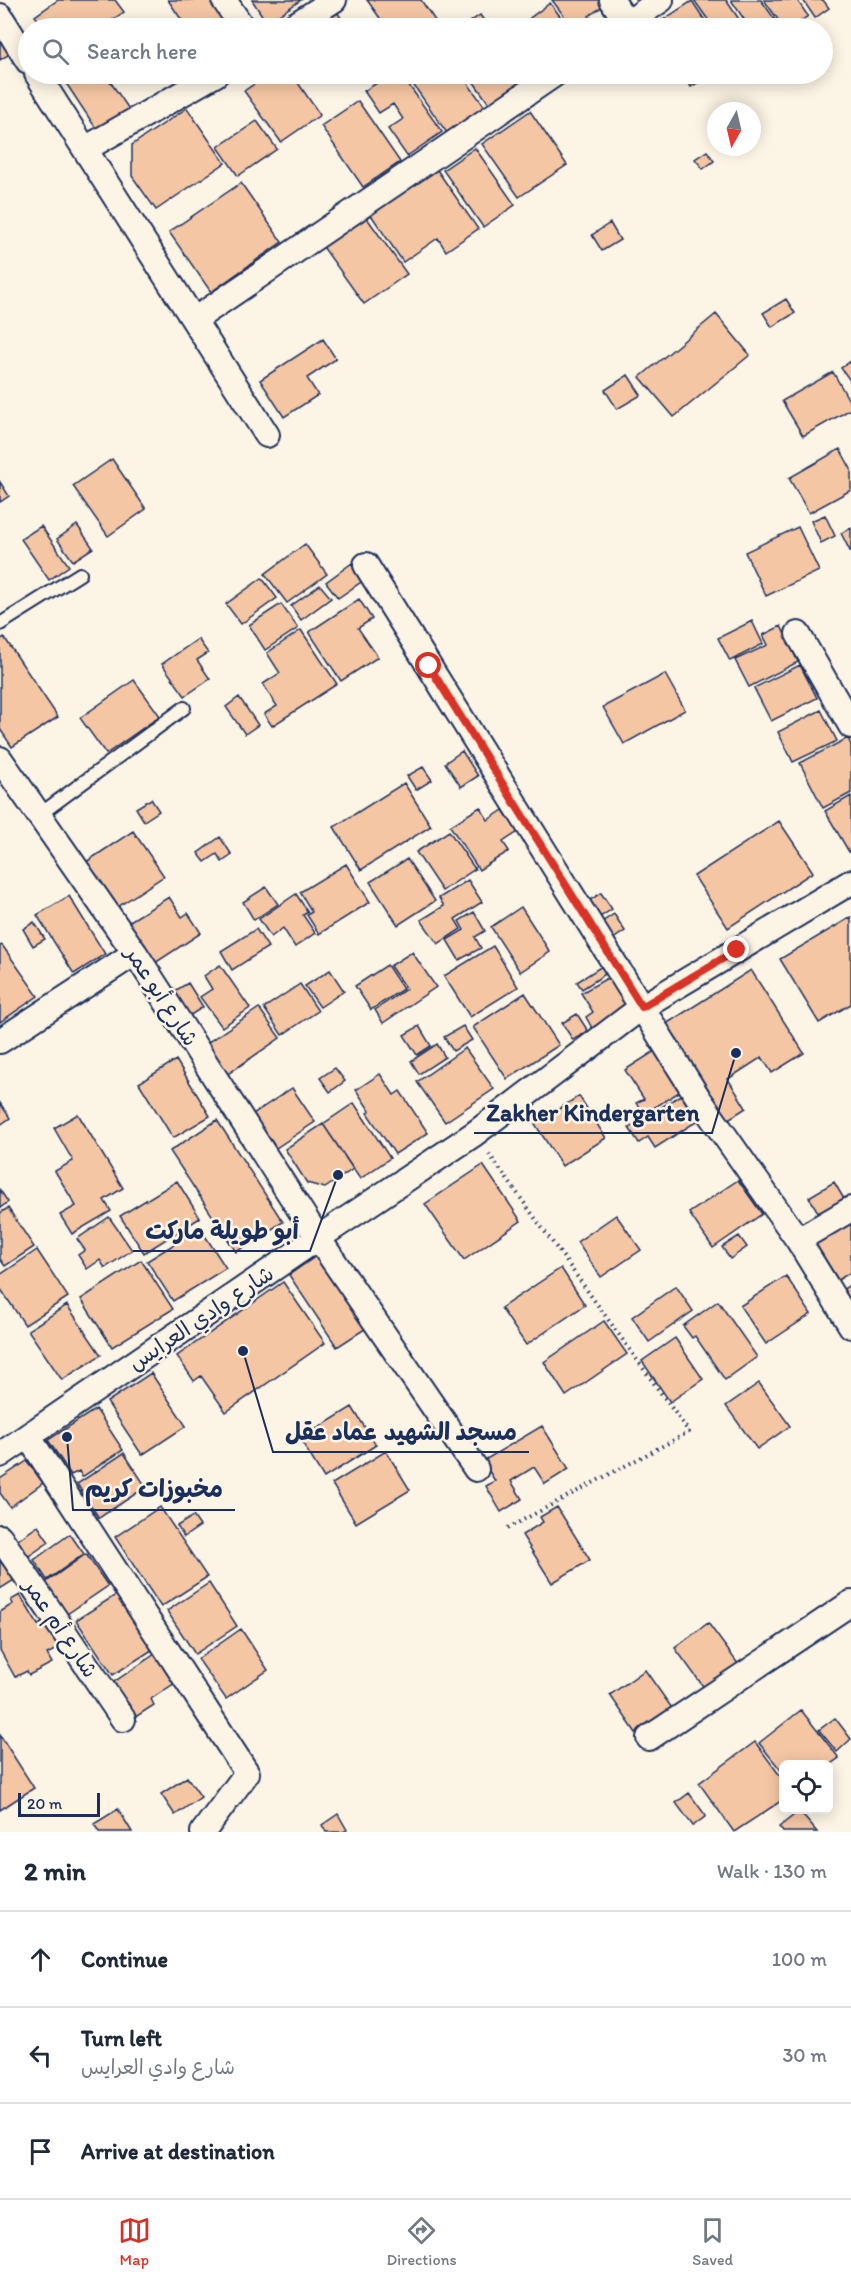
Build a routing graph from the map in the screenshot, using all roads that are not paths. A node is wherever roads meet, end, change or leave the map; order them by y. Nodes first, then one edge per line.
1 (224, 0) edge
2 (334, 0) edge
3 (612, 0) edge
4 (661, 0) edge
5 (0, 16) edge
6 (236, 18) edge
7 (306, 18) edge
8 (620, 18) edge
9 (635, 18) edge
10 (18, 45) edge
11 (43, 84) edge
12 (199, 84) edge
13 (540, 84) edge
14 (85, 149) junction
15 (194, 320) junction
16 (267, 435) dead end
17 (366, 565) dead end
18 (80, 574) dead end
19 (0, 624) edge
20 (798, 634) dead end
21 (184, 708) dead end
22 (851, 726) edge
23 (0, 759) edge
24 (39, 814) junction
25 (851, 882) edge
26 (135, 953) junction
27 (642, 1007) junction
28 (0, 1041) edge
29 (851, 1209) edge
30 (318, 1238) junction
31 (798, 1240) junction
32 (851, 1326) edge
33 (28, 1436) junction
34 (0, 1455) edge
35 (476, 1469) dead end
36 (0, 1537) edge
37 (851, 1603) edge
38 (123, 1719) dead end
39 (648, 1738) dead end
40 (203, 1832) edge

1 - 6 street
2 - 7 street
3 - 8 street
4 - 9 street
5 - 10 street
11 - 14 street
12 - 14 street
13 - 15 street
14 - 15 street
15 - 16 street
17 - 27 street
18 - 19 lane
20 - 22 street
21 - 24 lane
23 - 24 street, شارع أبو عمر
24 - 26 street, شارع أبو عمر
25 - 27 street, شارع وادي العرايس
26 - 28 street
26 - 30 street, شارع أبو عمر
27 - 30 street, شارع وادي العرايس
27 - 31 street
29 - 31 street
30 - 33 street, شارع وادي العرايس
30 - 35 street, شارع أبو عمر
31 - 32 street
33 - 34 street, شارع وادي العرايس
33 - 40 street
36 - 38 street, شارع أم عمر
37 - 39 street

